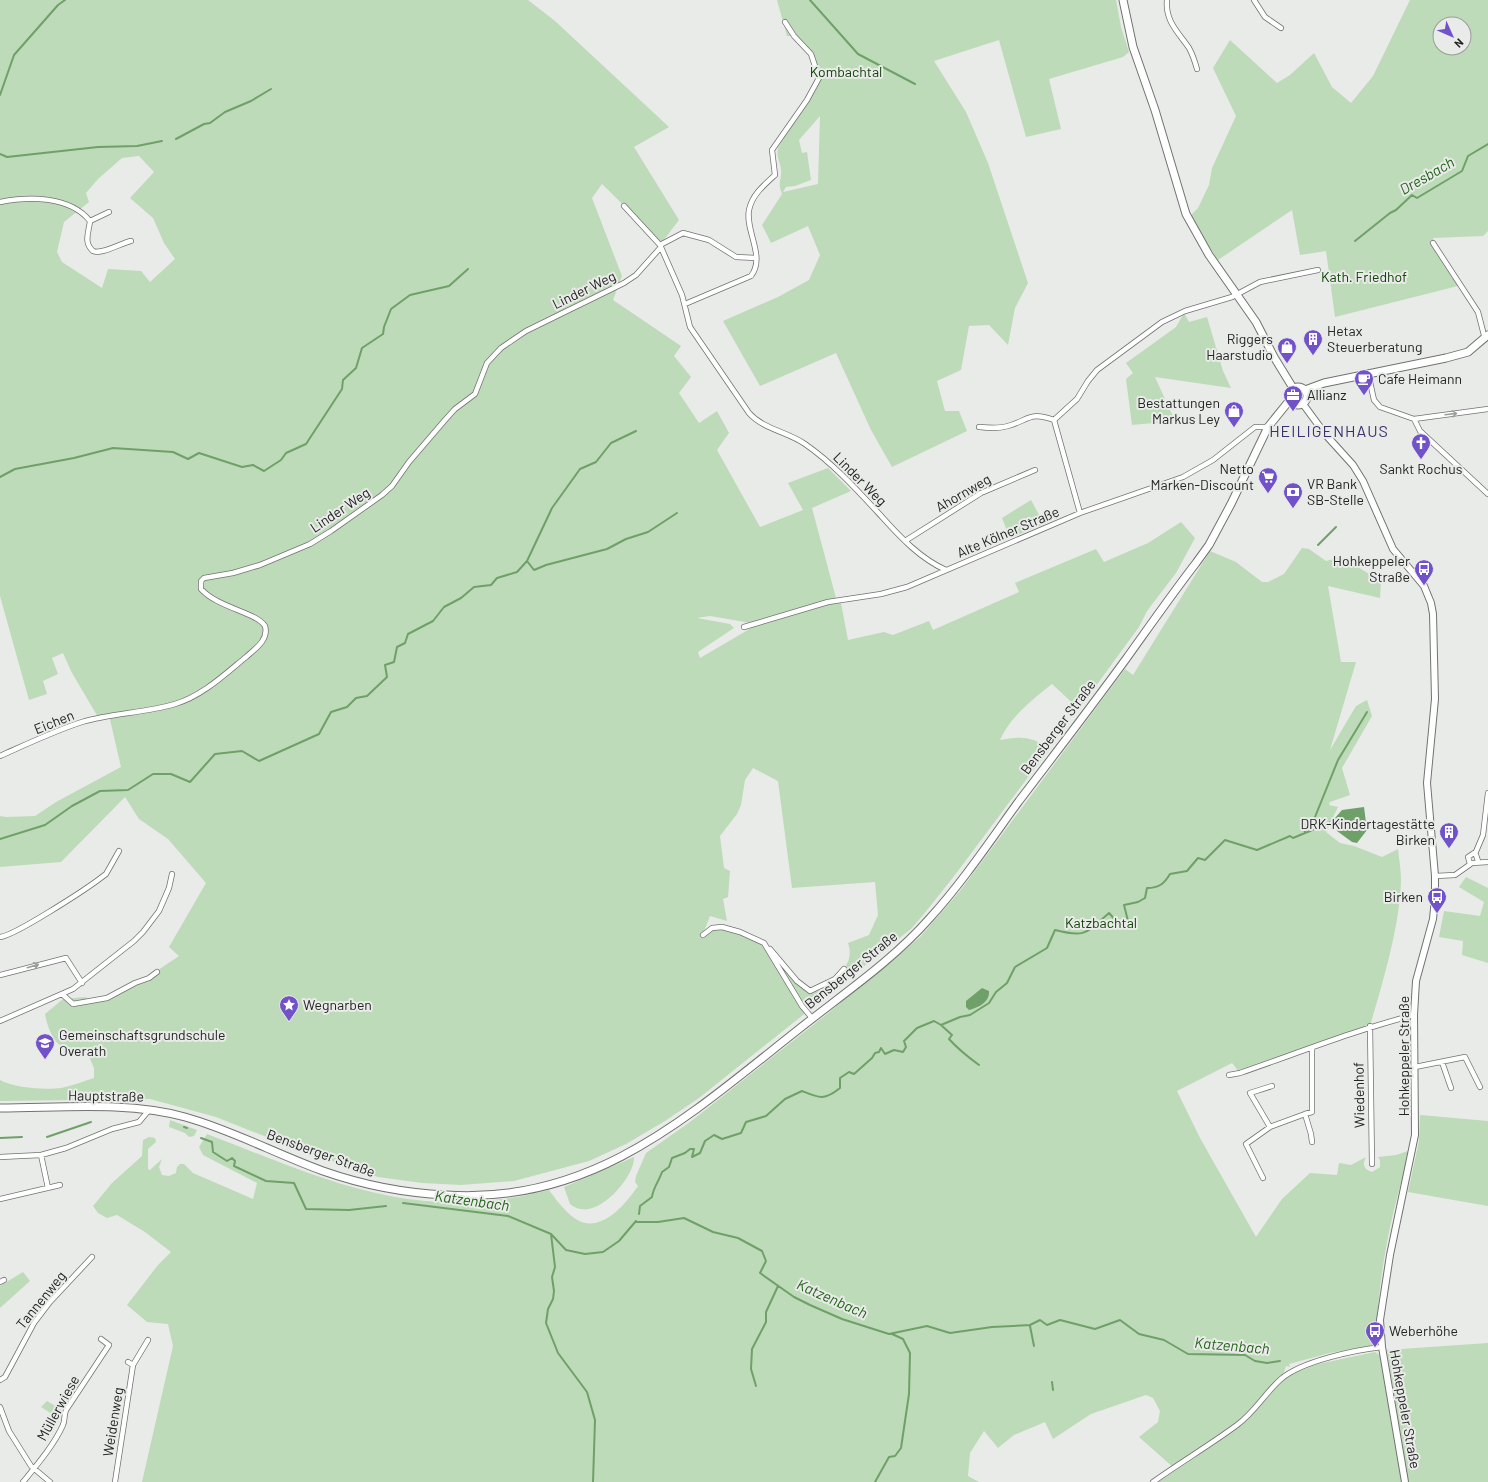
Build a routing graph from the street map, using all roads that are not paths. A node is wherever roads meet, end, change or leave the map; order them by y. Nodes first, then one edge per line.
1 (1123, 0) edge
2 (1167, 0) edge
3 (1254, 0) edge
4 (785, 22) dead end
5 (1281, 28) dead end
6 (1197, 69) dead end
7 (0, 202) edge
8 (624, 206) dead end
9 (109, 212) dead end
10 (90, 221) junction
11 (131, 241) dead end
12 (1433, 243) dead end
13 (661, 246) junction
14 (756, 258) junction
15 (1318, 270) dead end
16 (1237, 294) junction
17 (685, 304) junction
18 (1487, 337) edge
19 (1368, 373) junction
20 (1293, 388) junction
21 (1305, 390) junction
22 (1289, 401) junction
23 (1304, 404) junction
24 (1488, 410) edge
25 (1414, 419) junction
26 (1054, 420) junction
27 (979, 427) dead end
28 (1268, 427) junction
29 (1035, 470) dead end
30 (1488, 494) edge
31 (1080, 513) junction
32 (905, 541) junction
33 (946, 570) junction
34 (744, 627) dead end
35 (118, 716) joint
36 (0, 756) edge
37 (1488, 793) edge
38 (119, 851) dead end
39 (1475, 854) junction
40 (1478, 862) junction
41 (1488, 862) edge
42 (1470, 864) junction
43 (172, 874) dead end
44 (1435, 876) junction
45 (703, 935) dead end
46 (0, 937) edge
47 (768, 946) junction
48 (844, 969) dead end
49 (157, 972) dead end
50 (0, 975) edge
51 (82, 983) junction
52 (62, 994) junction
53 (1414, 1015) junction
54 (812, 1018) junction
55 (0, 1022) edge
56 (1370, 1026) junction
57 (1312, 1048) junction
58 (1442, 1062) junction
59 (1415, 1067) junction
60 (1229, 1075) dead end
61 (1272, 1086) dead end
62 (1480, 1087) dead end
63 (1451, 1088) dead end
64 (0, 1108) edge
65 (149, 1110) junction
66 (1305, 1114) junction
67 (210, 1126) joint
68 (1270, 1127) junction
69 (1312, 1142) dead end
70 (41, 1155) junction
71 (0, 1157) edge
72 (1372, 1164) dead end
73 (1263, 1178) dead end
74 (60, 1186) dead end
75 (48, 1188) junction
76 (0, 1199) edge
77 (92, 1258) dead end
78 (101, 1338) dead end
79 (148, 1340) dead end
80 (1382, 1347) junction
81 (128, 1362) dead end
82 (133, 1365) junction
83 (0, 1380) edge
84 (0, 1407) edge
85 (33, 1470) junction
86 (23, 1482) edge
87 (50, 1482) edge
88 (115, 1482) edge
89 (1153, 1482) edge
90 (1405, 1482) edge

1 - 16 main road
2 - 6 street
3 - 5 street
4 - 14 street
7 - 10 street
8 - 13 street, Linder Weg
9 - 10 street
10 - 11 street
12 - 18 street
13 - 14 street
13 - 17 street, Linder Weg
13 - 35 street, Linder Weg
14 - 17 street
15 - 16 street
16 - 20 main road
16 - 26 street
17 - 32 street, Linder Weg
18 - 19 main road
19 - 21 main road
19 - 25 street
20 - 21 main road
20 - 22 main road
21 - 23 main road
22 - 23 main road
22 - 28 main road, Bensberger Straße
23 - 44 street, Hohkeppeler Straße
25 -> 24 street
25 - 30 street
26 - 27 street
26 - 31 street
28 - 31 street, Alte Kölner Straße
28 - 54 main road, Bensberger Straße
29 - 32 street, Ahornweg
31 - 33 street, Alte Kölner Straße
32 - 33 street, Linder Weg
33 - 34 street, Alte Kölner Straße
35 - 36 street, Eichen
37 - 39 street
38 - 46 street
39 - 40 street
39 - 42 street
40 - 41 street
40 - 42 street
42 - 44 street
43 - 51 street
44 - 53 street, Hohkeppeler Straße
45 - 47 street
47 - 48 street
47 - 54 street
49 - 52 street
50 -> 51 street
51 - 52 street
52 - 55 street
53 - 56 street
53 - 59 street, Hohkeppeler Straße
54 - 67 main road, Bensberger Straße
56 - 57 street
56 - 72 street, Wiedenhof
57 - 60 street
57 - 66 street
58 - 59 street
58 - 62 street
58 - 63 street
59 - 80 street, Hohkeppeler Straße
61 - 68 street
64 - 65 main road, Hauptstraße
65 - 67 main road, Hauptstraße
65 - 70 street
66 - 68 street
66 - 69 street
68 - 73 street
70 - 71 street
70 - 75 street
74 - 75 street
75 - 76 street
77 - 83 street, Tannenweg
78 - 85 street, Müllerwiese
79 - 82 street, Weidenweg
80 - 89 street
80 - 90 street, Hohkeppeler Straße
81 - 82 street
82 - 88 street, Weidenweg
84 - 85 street
85 - 86 street
85 - 87 street

